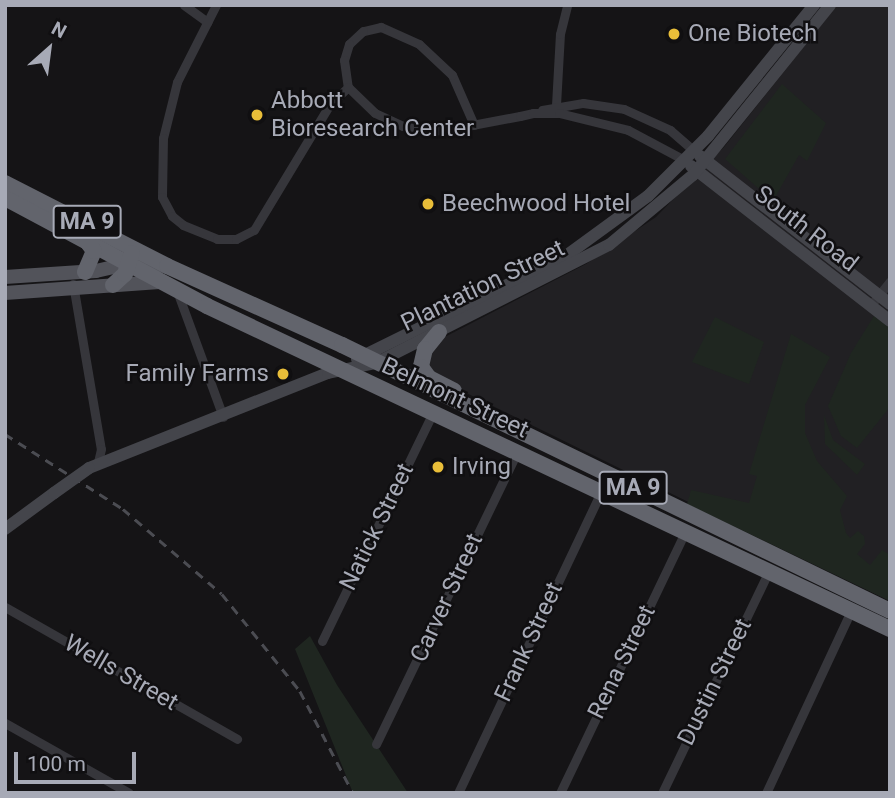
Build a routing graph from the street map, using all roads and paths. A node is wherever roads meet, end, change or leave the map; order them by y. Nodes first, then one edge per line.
1 (184, 5) edge
2 (216, 5) edge
3 (568, 5) edge
4 (814, 5) edge
5 (830, 5) edge
6 (207, 22) junction
7 (348, 87) junction
8 (556, 105) junction
9 (533, 113) junction
10 (474, 125) junction
11 (690, 156) junction
12 (701, 165) junction
13 (5, 183) edge
14 (5, 198) edge
15 (84, 239) junction
16 (131, 245) junction
17 (130, 263) junction
18 (167, 266) junction
19 (77, 277) junction
20 (5, 278) edge
21 (890, 281) edge
22 (160, 282) junction
23 (113, 285) junction
24 (177, 291) junction
25 (5, 293) edge
26 (874, 301) junction
27 (890, 304) edge
28 (890, 321) edge
29 (439, 332) junction
30 (369, 359) junction
31 (343, 370) junction
32 (432, 414) junction
33 (223, 417) junction
34 (517, 452) junction
35 (564, 454) junction
36 (93, 465) junction
37 (601, 492) junction
38 (5, 529) edge
39 (685, 532) junction
40 (769, 571) junction
41 (5, 607) edge
42 (851, 611) junction
43 (890, 611) edge
44 (890, 629) edge
45 (322, 641) dead end
46 (5, 723) edge
47 (237, 739) dead end
48 (376, 744) dead end
49 (129, 793) edge
50 (458, 793) edge
51 (559, 793) edge
52 (662, 793) edge
53 (766, 793) edge

1 - 6 street
2 - 6 street
3 - 8 street
4 - 11 main road, Plantation Street
5 - 12 main road, Plantation Street
6 - 7 street
7 - 10 street
7 - 10 street
8 - 9 street
8 - 11 street
9 - 10 street
9 - 11 street
11 - 12 main road, South Road
11 - 30 main road, Plantation Street
12 - 26 main road, South Road
12 - 29 main road, Plantation Street
13 - 16 highway, Belmont Street / MA 9
14 - 15 highway, Belmont Street / MA 9
15 - 17 highway, Belmont Street / MA 9
15 - 19 highway
16 - 17 highway
16 - 18 highway, Belmont Street / MA 9
17 - 18 main road
17 - 19 main road
17 - 22 highway, Belmont Street / MA 9
17 - 23 highway
18 - 30 highway, Belmont Street / MA 9
19 - 20 main road
19 - 23 main road
19 - 25 main road
19 - 36 street
21 - 26 street
22 - 23 main road
22 - 24 highway, Belmont Street / MA 9
24 - 31 highway, Belmont Street / MA 9
24 - 33 street
26 - 27 main road, South Road
26 - 28 main road, South Road
29 - 30 main road, Plantation Street
29 - 35 highway
30 - 31 main road, Plantation Street
30 - 35 highway, Belmont Street / MA 9
31 - 32 highway, Belmont Street / MA 9
31 - 33 main road, Plantation Street
32 - 34 highway, Belmont Street / MA 9
32 - 45 street, Natick Street
33 - 36 main road, Plantation Street
34 - 37 highway, Belmont Street / MA 9
34 - 48 street, Carver Street
35 - 43 highway, Belmont Street / MA 9
36 - 38 main road, Plantation Street, bridge
37 - 39 highway, Belmont Street / MA 9
37 - 50 street, Frank Street
39 - 40 highway, Belmont Street / MA 9
39 - 51 street, Rena Street
40 - 42 highway, Belmont Street / MA 9
40 - 52 street, Dustin Street
41 - 47 street, Wells Street
42 - 44 highway, Belmont Street / MA 9
42 - 53 street
46 - 49 street

